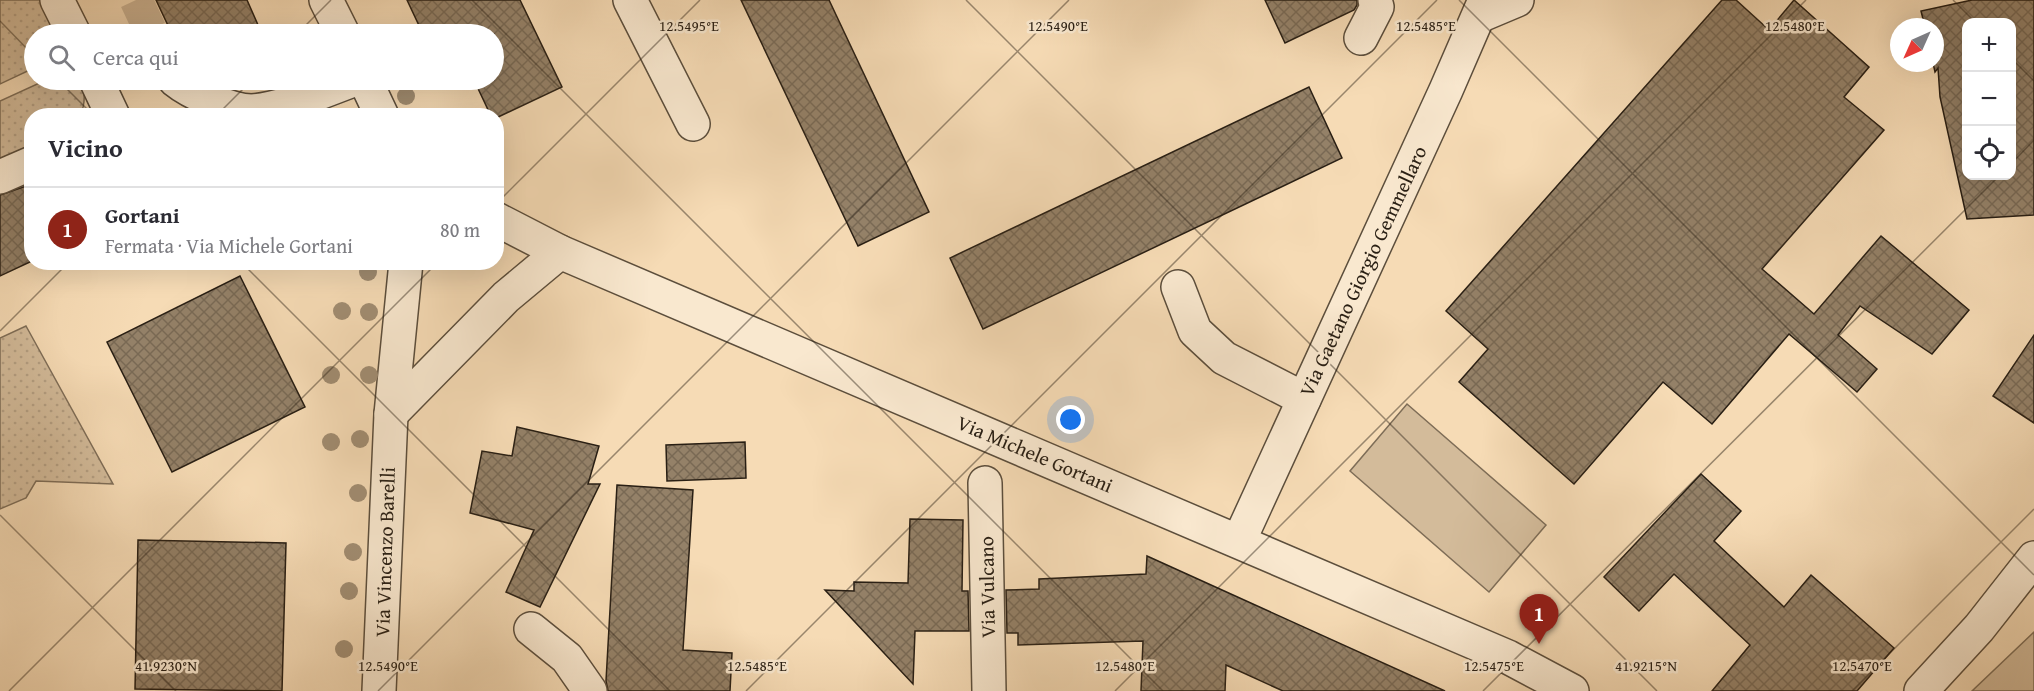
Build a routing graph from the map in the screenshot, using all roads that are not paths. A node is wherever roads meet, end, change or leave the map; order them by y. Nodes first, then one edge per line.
1 (57, 0) edge
2 (326, 0) edge
3 (630, 0) edge
4 (1375, 0) edge
5 (1517, 0) edge
6 (1482, 8) edge
7 (69, 24) edge
8 (338, 24) edge
9 (1361, 38) dead end
10 (101, 90) edge
11 (190, 90) edge
12 (332, 90) edge
13 (370, 90) edge
14 (109, 108) edge
15 (237, 108) edge
16 (297, 108) edge
17 (378, 108) edge
18 (693, 124) dead end
19 (24, 166) edge
20 (0, 177) edge
21 (504, 223) edge
22 (560, 252) junction
23 (405, 270) edge
24 (1178, 287) dead end
25 (1304, 399) junction
26 (391, 414) junction
27 (985, 483) dead end
28 (1239, 541) junction
29 (2034, 558) edge
30 (531, 630) dead end
31 (379, 691) edge
32 (590, 691) edge
33 (989, 691) edge
34 (1572, 691) edge
35 (1921, 691) edge

1 - 7 street
2 - 8 street
3 - 18 street
4 - 9 street
5 - 6 street
6 - 25 street, Via Gaetano Giorgio Gemmellaro
10 - 14 street
11 - 15 street
12 - 16 street
13 - 17 street
19 - 20 street
21 - 22 street, Via Michele Gortani
22 - 26 street
22 - 28 street, Via Michele Gortani
23 - 26 street, Via Vincenzo Barelli
24 - 25 street
25 - 28 street, Via Gaetano Giorgio Gemmellaro
26 - 31 street, Via Vincenzo Barelli
27 - 33 street, Via Vulcano
28 - 34 street, Via Michele Gortani
29 - 35 street
30 - 32 street

